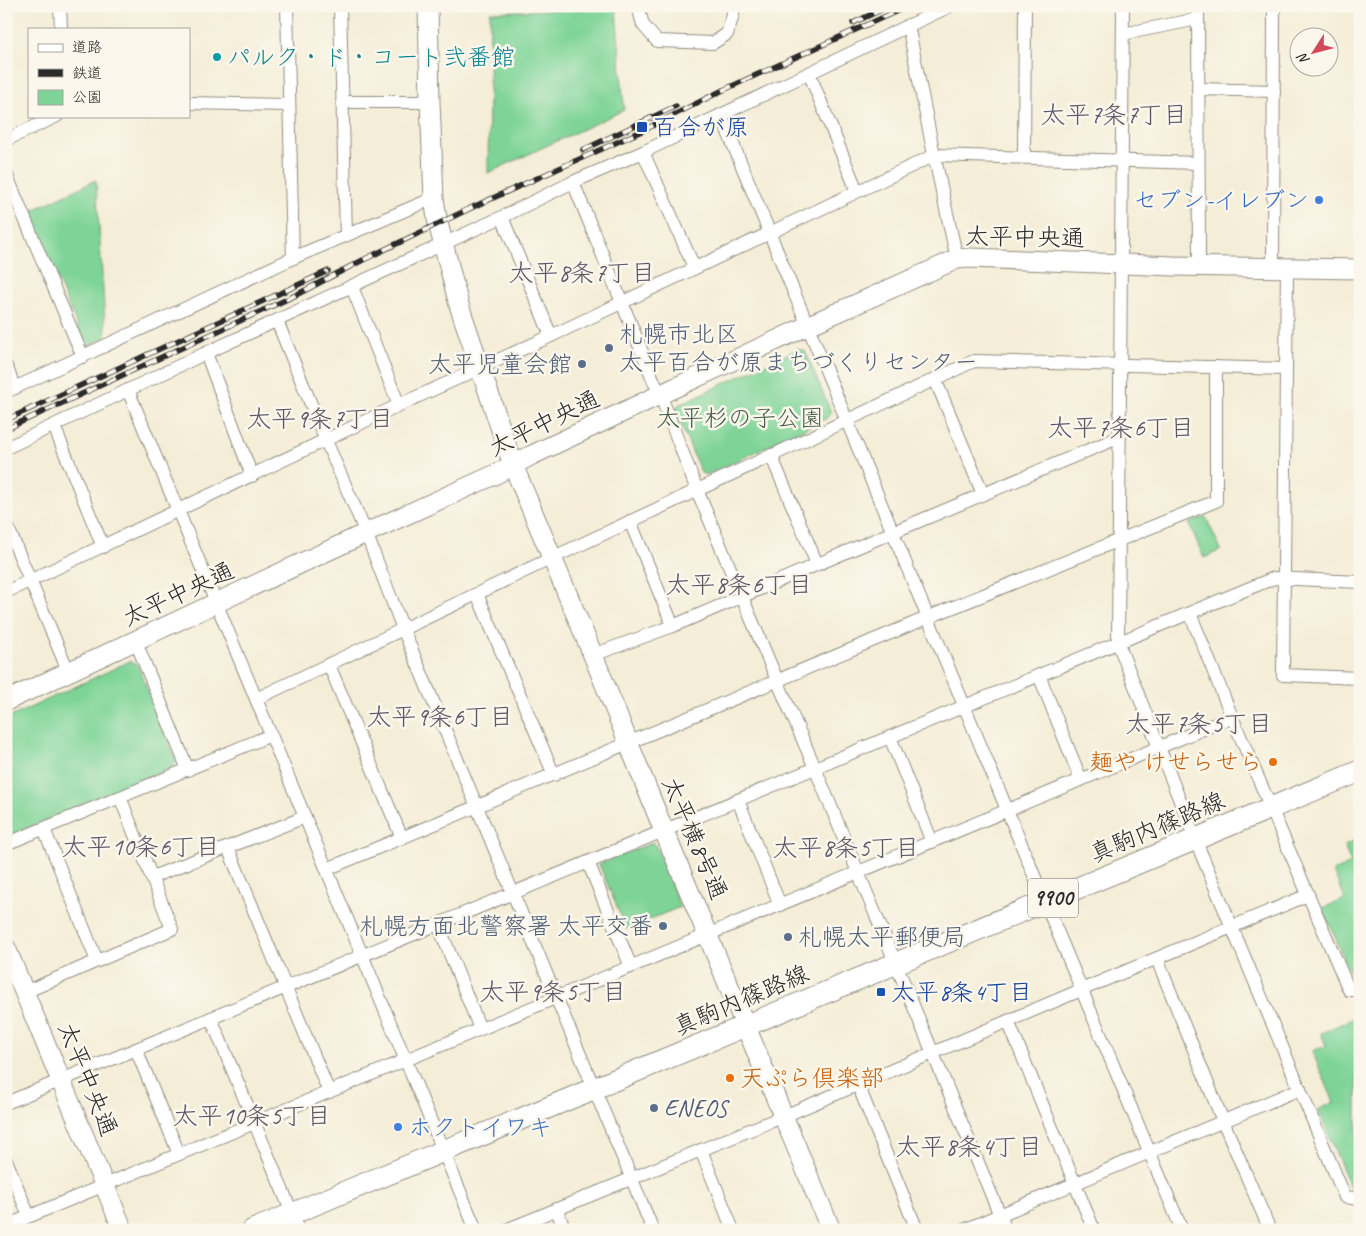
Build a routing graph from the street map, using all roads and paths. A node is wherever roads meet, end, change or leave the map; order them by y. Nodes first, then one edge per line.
1 (60, 6) edge
2 (287, 6) edge
3 (340, 6) edge
4 (428, 6) edge
5 (638, 6) edge
6 (733, 6) edge
7 (950, 6) edge
8 (1025, 6) edge
9 (1123, 6) edge
10 (1198, 6) edge
11 (1274, 6) edge
12 (1198, 20) junction
13 (908, 25) junction
14 (61, 28) edge
15 (1123, 34) junction
16 (809, 73) junction
17 (1198, 89) junction
18 (1274, 90) junction
19 (342, 102) junction
20 (430, 102) junction
21 (190, 103) edge
22 (289, 105) junction
23 (721, 115) junction
24 (53, 118) edge
25 (6, 140) edge
26 (643, 152) junction
27 (935, 155) junction
28 (1024, 157) junction
29 (1122, 160) junction
30 (1198, 162) junction
31 (6, 174) edge
32 (573, 182) junction
33 (857, 191) junction
34 (434, 198) junction
35 (502, 217) junction
36 (770, 232) junction
37 (346, 235) junction
38 (443, 244) junction
39 (293, 258) junction
40 (956, 259) junction
41 (1121, 263) junction
42 (1198, 266) junction
43 (694, 267) junction
44 (1280, 268) junction
45 (1360, 269) edge
46 (352, 287) junction
47 (622, 302) junction
48 (277, 321) junction
49 (807, 326) junction
50 (551, 336) junction
51 (206, 354) junction
52 (83, 357) junction
53 (1120, 364) junction
54 (6, 366) edge
55 (1216, 367) junction
56 (480, 368) junction
57 (1286, 369) junction
58 (935, 379) junction
59 (11, 390) edge
60 (128, 390) junction
61 (660, 394) junction
62 (399, 405) junction
63 (846, 420) junction
64 (54, 426) junction
65 (1120, 437) junction
66 (326, 441) junction
67 (6, 448) edge
68 (772, 455) junction
69 (513, 465) junction
70 (252, 476) junction
71 (697, 490) junction
72 (983, 494) junction
73 (178, 511) junction
74 (630, 521) junction
75 (6, 523) edge
76 (893, 532) junction
77 (366, 533) junction
78 (1119, 542) junction
79 (103, 547) junction
80 (552, 558) junction
81 (817, 564) junction
82 (1283, 578) junction
83 (30, 582) junction
84 (1360, 582) edge
85 (6, 592) edge
86 (477, 594) junction
87 (742, 596) junction
88 (217, 604) junction
89 (1190, 613) junction
90 (929, 617) junction
91 (673, 626) junction
92 (403, 629) junction
93 (136, 642) junction
94 (1118, 643) junction
95 (593, 655) junction
96 (329, 665) junction
97 (69, 673) junction
98 (1039, 676) junction
99 (1360, 678) edge
100 (777, 680) junction
101 (256, 699) junction
102 (6, 701) edge
103 (965, 706) junction
104 (1232, 717) junction
105 (271, 735) junction
106 (890, 737) junction
107 (628, 744) junction
108 (1159, 748) junction
109 (815, 768) junction
110 (188, 770) junction
111 (1360, 770) edge
112 (554, 775) junction
113 (1081, 780) junction
114 (120, 797) junction
115 (738, 800) junction
116 (477, 807) junction
117 (1271, 808) junction
118 (1008, 810) junction
119 (305, 817) junction
120 (44, 828) junction
121 (664, 830) junction
122 (402, 838) junction
123 (1195, 839) junction
124 (932, 842) junction
125 (6, 844) edge
126 (228, 848) junction
127 (588, 862) junction
128 (326, 869) junction
129 (858, 872) junction
130 (152, 877) junction
131 (513, 893) junction
132 (1308, 896) junction
133 (1045, 902) junction
134 (780, 905) junction
135 (438, 924) junction
136 (1232, 927) junction
137 (708, 935) junction
138 (6, 948) edge
139 (362, 956) junction
140 (1157, 959) junction
141 (98, 961) junction
142 (896, 964) junction
143 (631, 966) junction
144 (285, 988) junction
145 (1081, 990) junction
146 (1360, 990) edge
147 (24, 992) junction
148 (557, 997) junction
149 (211, 1018) junction
150 (1008, 1021) junction
151 (746, 1026) junction
152 (480, 1030) junction
153 (136, 1049) junction
154 (932, 1053) junction
155 (406, 1060) junction
156 (61, 1080) junction
157 (858, 1085) junction
158 (595, 1089) junction
159 (1300, 1089) junction
160 (329, 1092) junction
161 (6, 1103) edge
162 (784, 1116) junction
163 (1223, 1121) junction
164 (254, 1123) junction
165 (701, 1150) junction
166 (1149, 1151) junction
167 (443, 1152) junction
168 (179, 1154) junction
169 (6, 1160) edge
170 (631, 1178) junction
171 (1075, 1183) junction
172 (104, 1185) junction
173 (1360, 1199) edge
174 (556, 1209) junction
175 (1000, 1215) junction
176 (29, 1216) junction
177 (296, 1222) edge
178 (6, 1226) edge
179 (123, 1230) edge
180 (253, 1230) edge
181 (476, 1230) edge
182 (506, 1230) edge
183 (565, 1230) edge
184 (653, 1230) edge
185 (733, 1230) edge
186 (831, 1230) edge
187 (917, 1230) edge
188 (964, 1230) edge
189 (1006, 1230) edge
190 (1094, 1230) edge
191 (1182, 1230) edge
192 (1270, 1230) edge

1 - 14 street
2 - 22 street
3 - 19 street
4 - 20 street, 太平横8号通
5 - 6 street
7 - 13 street
8 - 28 street
9 - 15 street
10 - 12 street
11 - 18 street
12 - 15 street
12 - 17 street
13 - 16 street
13 - 27 street
15 - 29 street
16 - 23 street
16 - 33 street
17 - 18 street
17 - 30 street
18 - 44 street
19 - 20 street
19 - 37 street
20 - 34 street, 太平横8号通
21 - 22 street
22 - 39 street
23 - 26 street
23 - 36 street
24 - 25 street
26 - 32 street
26 - 43 street
27 - 28 street
27 - 33 street
27 - 40 street
28 - 29 street
29 - 30 street
29 - 41 street
30 - 42 street
31 - 52 street
32 - 35 street
32 - 47 street
33 - 36 street
34 - 37 street
34 - 38 street, 太平横8号通
35 - 38 street
35 - 50 street
36 - 43 street
36 - 49 street
37 - 39 street
38 - 46 street
38 - 56 street, 太平横8号通
39 - 52 street
40 - 41 street, 太平中央通
40 - 49 street, 太平中央通
41 - 42 street, 太平中央通
41 - 53 street
42 - 44 street, 太平中央通
43 - 47 street
44 - 45 street, 太平中央通
44 - 57 street
46 - 48 street
46 - 62 street
47 - 50 street
47 - 61 street
48 - 51 street
48 - 66 street
49 - 61 street, 太平中央通
49 - 63 street
50 - 56 street
51 - 60 street
51 - 70 street
52 - 59 street
53 - 55 street
53 - 58 street
53 - 65 street
54 - 59 street
55 - 57 street
55 - 78 street
56 - 62 street
56 - 69 street, 太平横8号通
57 - 82 street
58 - 63 street
58 - 72 street
60 - 64 street
60 - 73 street
61 - 69 street, 太平中央通
61 - 71 street
62 - 66 street
63 - 68 street
63 - 76 street
64 - 67 street
64 - 79 street
65 - 72 street
65 - 78 street
66 - 70 street
66 - 77 street
68 - 71 street
68 - 81 street
69 - 77 street, 太平中央通
69 - 80 street, 太平横8号通
70 - 73 street
71 - 74 street
71 - 87 street
72 - 76 street
73 - 79 street
73 - 88 street
74 - 80 street
74 - 91 street
75 - 83 street
76 - 81 street
76 - 90 street
77 - 88 street, 太平中央通
77 - 92 street
78 - 90 street
78 - 94 street
79 - 83 street
80 - 86 street
80 - 95 street, 太平横8号通
81 - 87 street
82 - 84 street
82 - 89 street
82 - 99 street
83 - 85 street
83 - 97 street
86 - 92 street
86 - 112 street
87 - 91 street
87 - 100 street
88 - 93 street, 太平中央通
88 - 101 street
89 - 94 street
89 - 104 street
90 - 100 street
90 - 103 street
91 - 95 street
92 - 96 street
92 - 116 street
93 - 97 street, 太平中央通
93 - 110 street
94 - 98 street
94 - 108 street
95 - 107 street, 太平横8号通
96 - 101 street
96 - 122 street
97 - 102 street, 太平中央通
98 - 103 street
98 - 113 street
100 - 107 street
100 - 109 street
101 - 105 street
103 - 106 street
103 - 118 street
104 - 108 street
104 - 117 street
105 - 110 street
105 - 119 street
106 - 109 street
106 - 124 street
107 - 112 street
107 - 121 street, 太平横8号通
108 - 113 street
108 - 123 street
109 - 115 street
109 - 129 street
110 - 114 street
111 - 117 main road, 真駒内篠路線 / 9900
112 - 116 street
113 - 118 street
114 - 120 street
114 - 130 street
115 - 121 street
115 - 134 street
116 - 122 street
116 - 131 street
117 - 123 main road, 真駒内篠路線 / 9900
117 - 132 street
118 - 124 street
118 - 133 street
119 - 126 street
119 - 128 street
120 - 125 street
120 - 141 street
121 - 127 street
121 - 137 street, 太平横8号通
122 - 128 street
123 - 133 main road, 真駒内篠路線 / 9900
123 - 136 street
124 - 129 street
126 - 130 street
126 - 144 street
127 - 131 street
127 - 143 street
128 - 139 street
129 - 134 street
129 - 142 street
130 - 141 street
131 - 135 street
131 - 148 street
132 - 136 street
132 - 146 street
133 - 142 main road, 真駒内篠路線 / 9900
133 - 145 street
134 - 137 street
135 - 139 street
135 - 152 street
136 - 140 street
136 - 159 street
137 - 143 street
137 - 151 street, 太平横8号通
138 - 147 street, 太平中央通
139 - 144 street
139 - 155 street
140 - 145 street
140 - 163 street
141 - 147 street
142 - 151 main road, 真駒内篠路線 / 9900
142 - 154 street
143 - 148 street
144 - 149 street
144 - 160 street
145 - 150 street
145 - 166 street
147 - 156 street, 太平中央通
148 - 152 street
148 - 158 street
149 - 153 street
149 - 164 street
150 - 154 street
150 - 171 street
151 - 158 main road, 真駒内篠路線 / 9900
151 - 162 street, 太平横8号通
152 - 155 street
153 - 156 street
153 - 168 street
154 - 157 street
154 - 175 street
155 - 160 street
155 - 167 street
156 - 161 street
156 - 172 street, 太平中央通
157 - 162 street
157 - 187 street
158 - 167 main road, 真駒内篠路線 / 9900
158 - 170 street
159 - 163 street
159 - 173 street
160 - 164 street
162 - 165 street
162 - 186 street, 太平横8号通
163 - 166 street
163 - 192 street
164 - 168 street
164 - 177 street
165 - 170 street
165 - 185 street
166 - 171 street
166 - 191 street
167 - 177 main road, 真駒内篠路線 / 9900
167 - 181 street
168 - 172 street
169 - 176 street
170 - 174 street
170 - 184 street
171 - 175 street
171 - 190 street
172 - 176 street
172 - 179 street, 太平中央通
174 - 182 street
174 - 183 street
175 - 188 street
175 - 189 street
176 - 178 street
177 - 180 main road, 真駒内篠路線 / 9900

